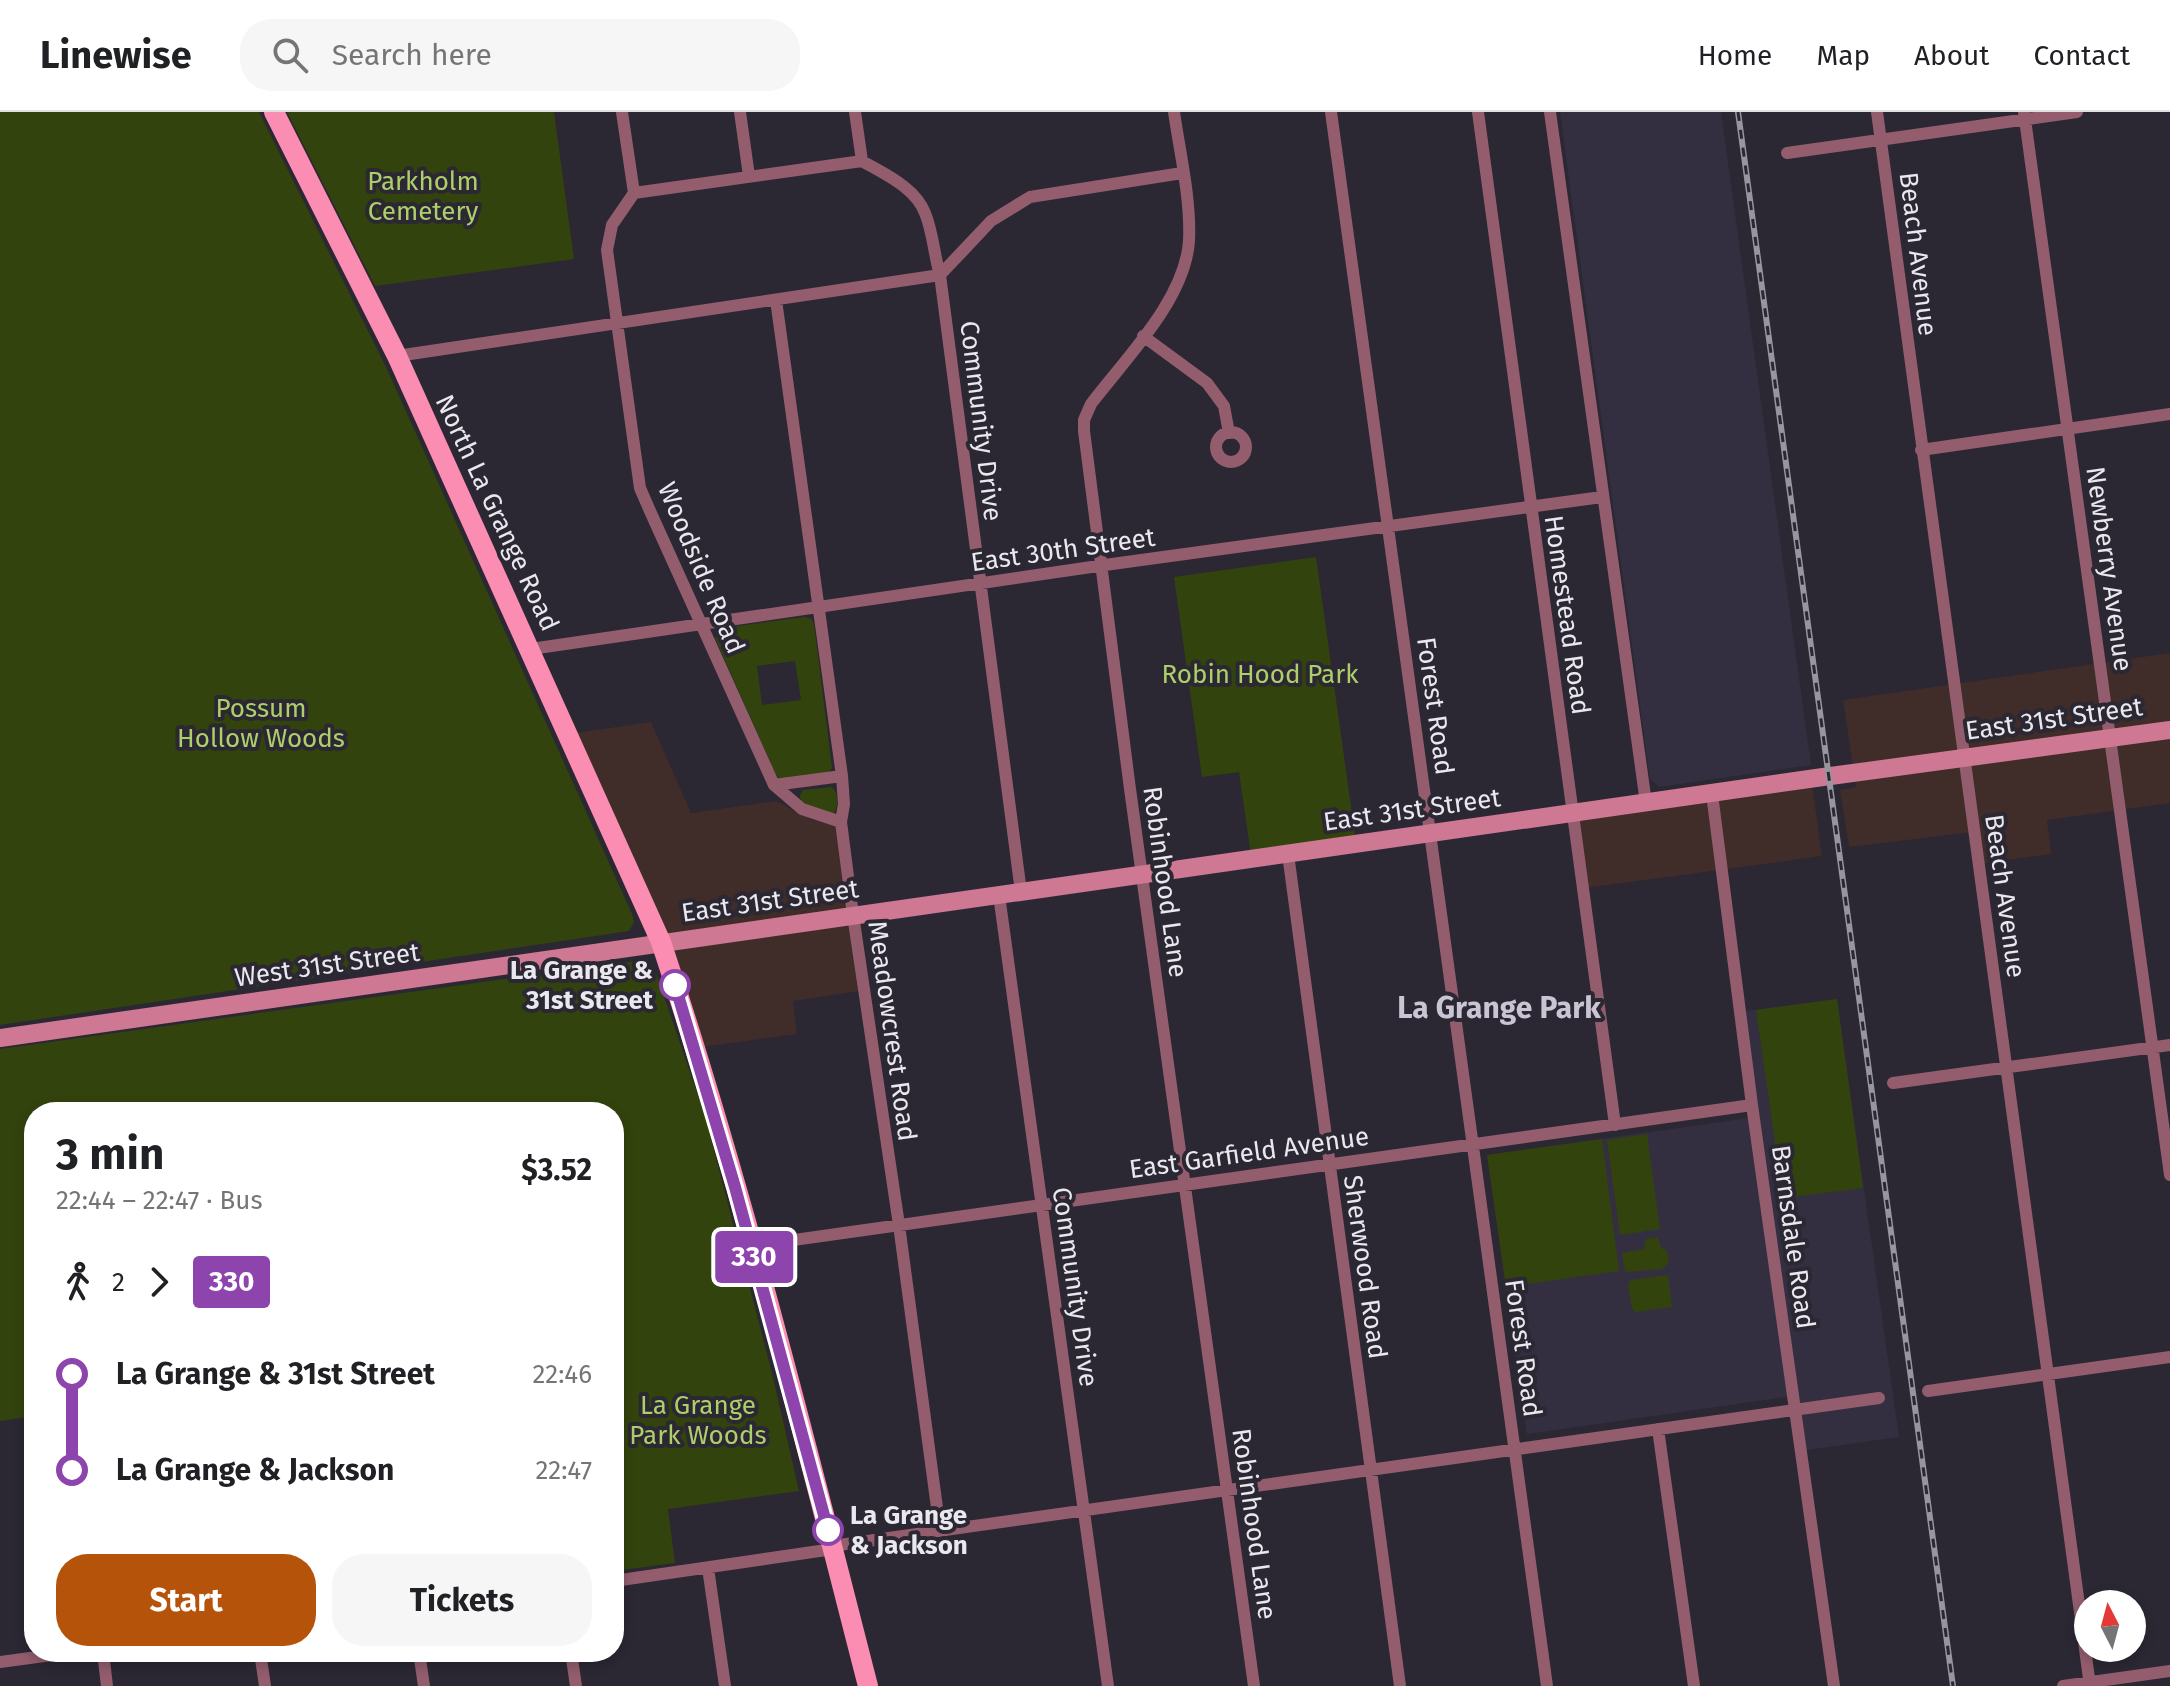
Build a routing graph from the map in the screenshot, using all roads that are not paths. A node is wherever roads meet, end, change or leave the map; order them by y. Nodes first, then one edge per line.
1 (274, 112) edge
2 (622, 112) edge
3 (740, 112) edge
4 (855, 112) edge
5 (1174, 112) edge
6 (1331, 112) edge
7 (1478, 112) edge
8 (1550, 112) edge
9 (1877, 112) edge
10 (2077, 112) edge
11 (2025, 116) edge
12 (1881, 140) junction
13 (1787, 153) dead end
14 (862, 161) junction
15 (1182, 173) junction
16 (749, 176) junction
17 (634, 193) junction
18 (940, 275) junction
19 (776, 300) junction
20 (617, 323) junction
21 (1143, 336) junction
22 (397, 356) junction
23 (2170, 414) edge
24 (2067, 428) junction
25 (1229, 433) dead end
26 (1921, 450) junction
27 (1602, 497) junction
28 (1530, 506) junction
29 (1388, 527) junction
30 (1101, 566) junction
31 (979, 584) junction
32 (819, 607) junction
33 (699, 623) junction
34 (531, 649) junction
35 (2170, 730) edge
36 (2110, 738) junction
37 (1964, 758) junction
38 (842, 776) junction
39 (774, 785) junction
40 (1712, 794) junction
41 (1646, 803) junction
42 (1573, 814) junction
43 (841, 822) junction
44 (1430, 834) junction
45 (1288, 854) junction
46 (1142, 874) junction
47 (1021, 892) junction
48 (999, 895) junction
49 (853, 915) junction
50 (661, 942) junction
51 (0, 1038) edge
52 (2170, 1045) edge
53 (2152, 1047) junction
54 (2006, 1067) junction
55 (1893, 1083) dead end
56 (1752, 1105) junction
57 (1615, 1125) junction
58 (1473, 1145) junction
59 (1329, 1164) junction
60 (2170, 1175) edge
61 (1185, 1184) junction
62 (1042, 1204) junction
63 (899, 1225) junction
64 (751, 1246) junction
65 (2170, 1357) edge
66 (2048, 1375) junction
67 (1928, 1391) dead end
68 (1879, 1398) dead end
69 (1796, 1409) junction
70 (1658, 1429) junction
71 (1515, 1449) junction
72 (1370, 1470) junction
73 (1227, 1490) junction
74 (1083, 1510) junction
75 (940, 1530) junction
76 (833, 1547) junction
77 (708, 1568) junction
78 (624, 1580) edge
79 (24, 1659) edge
80 (0, 1662) edge
81 (104, 1662) edge
82 (261, 1662) edge
83 (420, 1662) edge
84 (572, 1662) edge
85 (2170, 1671) edge
86 (2090, 1684) edge
87 (107, 1686) edge
88 (265, 1686) edge
89 (424, 1686) edge
90 (576, 1686) edge
91 (725, 1686) edge
92 (868, 1686) edge
93 (1108, 1686) edge
94 (1254, 1686) edge
95 (1400, 1686) edge
96 (1547, 1686) edge
97 (1694, 1686) edge
98 (1834, 1686) edge
99 (2063, 1686) edge

1 - 22 main road, North La Grange Road
2 - 17 street
3 - 16 street
4 - 14 street
5 - 15 street, Robinhood Lane
6 - 29 street, Forest Road
7 - 28 street, Homestead Road
8 - 27 street
9 - 12 street, Beach Avenue
10 - 11 street
11 - 12 street
11 - 24 street, Newberry Avenue
12 - 13 street
12 - 26 street, Beach Avenue
14 - 16 street
14 - 18 street, Community Drive
15 - 18 street
15 - 21 street, Robinhood Lane
16 - 17 street
17 - 20 street, Woodside Road
18 - 19 street
18 - 31 street, Community Drive
19 - 20 street
19 - 32 street, Meadowcrest Road
20 - 22 street
20 - 33 street, Woodside Road
21 - 25 street
21 - 30 street, Robinhood Lane
22 - 34 main road, North La Grange Road
23 - 24 street
24 - 26 street
24 - 36 street, Newberry Avenue
26 - 37 street, Beach Avenue
27 - 28 street, East 30th Street
27 - 41 street
28 - 29 street, East 30th Street
28 - 42 street, Homestead Road
29 - 30 street, East 30th Street
29 - 44 street, Forest Road
30 - 31 street, East 30th Street
30 - 46 street, Robinhood Lane
31 - 32 street, East 30th Street
31 - 47 street, Community Drive
32 - 33 street, East 30th Street
32 - 38 street, Meadowcrest Road
33 - 34 street, East 30th Street
33 - 39 street, Woodside Road
34 - 50 main road, North La Grange Road
35 - 36 main road, East 31st Street
36 - 37 main road, East 31st Street
36 - 53 street, Newberry Avenue
37 - 40 main road, East 31st Street
37 - 54 street, Beach Avenue
38 - 39 street
38 - 43 street, Meadowcrest Road
39 - 43 street, Woodside Road
40 - 41 main road, East 31st Street
40 - 56 street, Barnsdale Road
41 - 42 main road, East 31st Street
42 - 44 main road, East 31st Street
42 - 57 street, Homestead Road
43 - 49 street, Meadowcrest Road
44 - 45 main road, East 31st Street
44 - 58 street, Forest Road
45 - 46 main road, East 31st Street
45 - 59 street, Sherwood Road
46 - 47 main road, East 31st Street
46 - 61 street, Robinhood Lane
47 - 48 main road, East 31st Street
48 - 49 main road, East 31st Street
48 - 62 street, Community Drive
49 - 50 main road, East 31st Street
49 - 63 street, Meadowcrest Road
50 - 51 main road, West 31st Street
50 - 64 main road, North La Grange Road
52 - 53 street
53 - 54 street
53 - 60 street, Newberry Avenue
54 - 55 street
54 - 66 street, Beach Avenue
56 - 57 street, East Garfield Avenue
56 - 69 street, Barnsdale Road
57 - 58 street, East Garfield Avenue
58 - 59 street, East Garfield Avenue
58 - 71 street, Forest Road
59 - 61 street, East Garfield Avenue
59 - 72 street, Sherwood Road
61 - 62 street, East Garfield Avenue
61 - 73 street, Robinhood Lane
62 - 63 street, East Garfield Avenue
62 - 74 street, Community Drive
63 - 64 street, East Garfield Avenue
63 - 75 street, Meadowcrest Road
64 - 76 main road
65 - 66 street
66 - 67 street
66 - 86 street, Beach Avenue
68 - 69 street
69 - 70 street
69 - 98 street, Barnsdale Road
70 - 71 street
70 - 97 street
71 - 72 street
71 - 96 street, Forest Road
72 - 73 street
72 - 95 street, Sherwood Road
73 - 74 street
73 - 94 street, Robinhood Lane
74 - 75 street
74 - 93 street, Community Drive
75 - 76 street
76 - 77 street
76 - 92 main road
77 - 78 street
77 - 91 street
79 - 80 street
81 - 87 street
82 - 88 street
83 - 89 street
84 - 90 street
85 - 86 street
86 - 99 street

